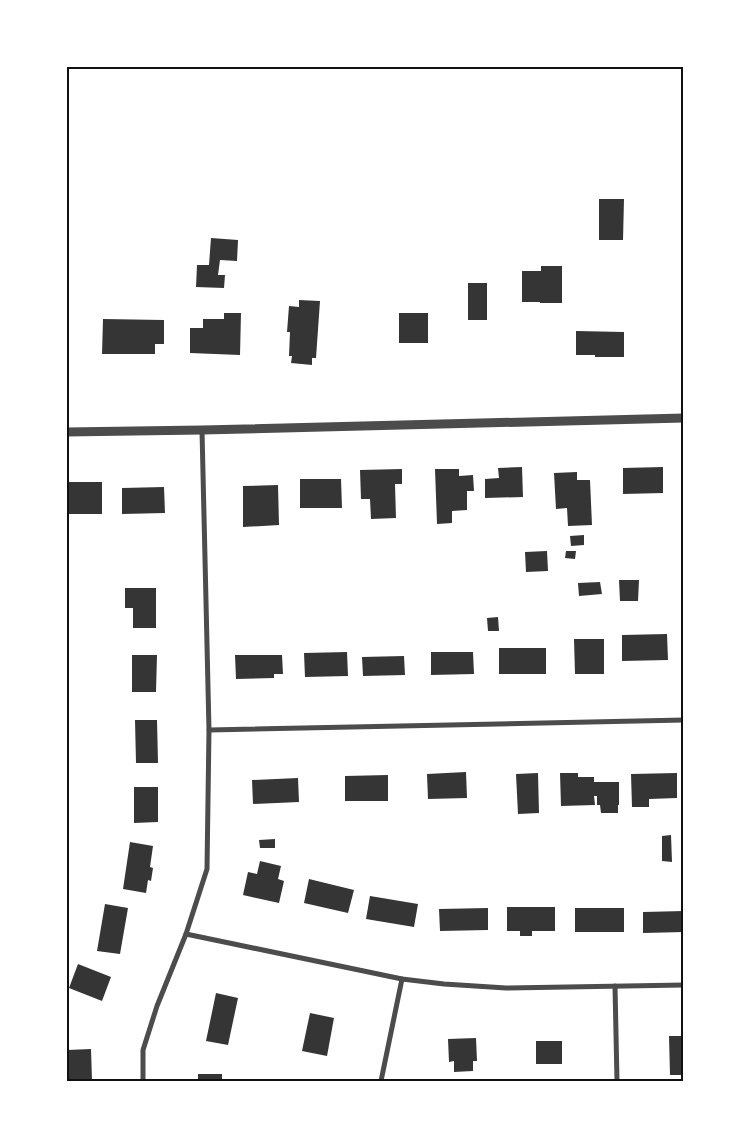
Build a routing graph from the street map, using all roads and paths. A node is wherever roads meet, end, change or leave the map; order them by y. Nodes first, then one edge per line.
1 (684, 418) edge
2 (202, 430) junction
3 (66, 432) edge
4 (684, 720) edge
5 (209, 730) junction
6 (186, 934) junction
7 (402, 979) junction
8 (684, 984) edge
9 (615, 986) junction
10 (143, 1081) edge
11 (381, 1081) edge
12 (617, 1081) edge

1 - 2 street
2 - 3 street
2 - 5 street
4 - 5 street
5 - 6 street
6 - 7 street
6 - 10 street
7 - 9 street
7 - 11 street
8 - 9 street
9 - 12 street

